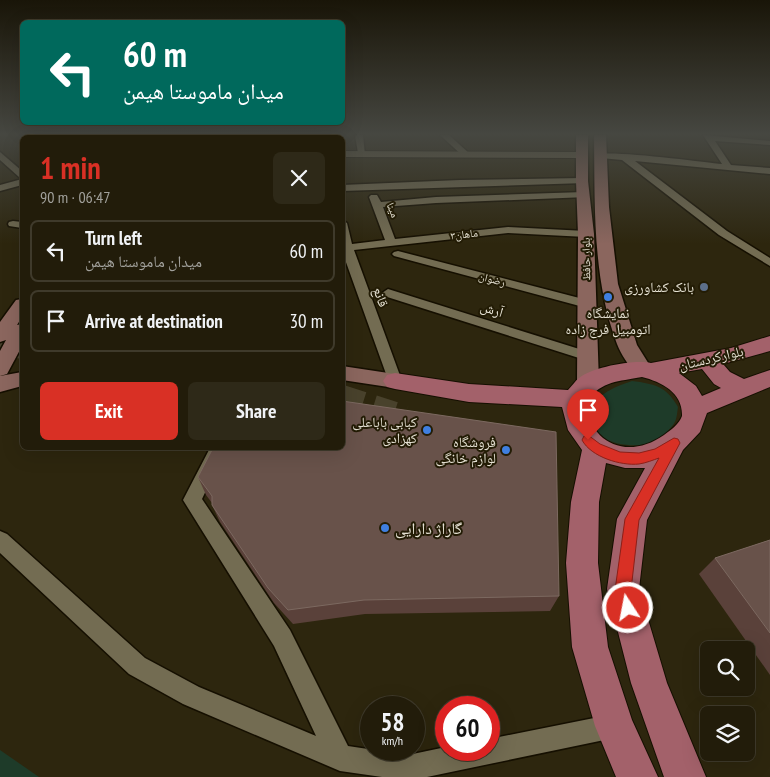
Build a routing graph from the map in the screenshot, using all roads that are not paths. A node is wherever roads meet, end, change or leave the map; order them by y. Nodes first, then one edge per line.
1 (582, 171) edge
2 (601, 171) edge
3 (643, 171) edge
4 (753, 171) edge
5 (770, 180) edge
6 (20, 183) edge
7 (371, 187) junction
8 (0, 188) edge
9 (345, 188) edge
10 (583, 188) junction
11 (377, 205) junction
12 (586, 234) junction
13 (392, 242) junction
14 (345, 248) edge
15 (398, 254) dead end
16 (770, 263) edge
17 (388, 293) dead end
18 (587, 304) junction
19 (14, 317) edge
20 (0, 336) edge
21 (770, 343) edge
22 (587, 356) junction
23 (713, 359) junction
24 (0, 369) edge
25 (647, 370) junction
26 (345, 373) edge
27 (770, 378) edge
28 (20, 379) edge
29 (395, 381) junction
30 (0, 384) edge
31 (742, 389) junction
32 (581, 391) junction
33 (696, 408) junction
34 (552, 432) edge
35 (588, 440) junction
36 (674, 443) junction
37 (217, 450) edge
38 (0, 540) edge
39 (614, 726) junction
40 (340, 758) junction
41 (637, 777) edge
42 (685, 777) edge

1 - 10 main road, بلوار حافظ
2 - 25 main road, بلوار حافظ
3 - 16 street
4 - 5 street
6 - 8 street
7 - 9 street
7 - 10 street
7 - 11 street, مینا
10 - 11 street
10 - 12 main road, بلوار حافظ
11 - 13 street, مینا
12 - 13 street, ماهان۳
12 - 18 main road, بلوار حافظ
13 - 14 street, ماهان۳
14 - 29 street, قانع
15 - 18 street, رضوان
17 - 22 street, آرش
18 - 22 main road, بلوار حافظ
19 - 20 main road
19 - 24 main road
21 - 23 main road, بلوارکردستان
22 - 32 main road, بلوار حافظ
23 - 25 main road, بلوارکردستان
23 - 31 main road
25 - 32 main road
25 - 33 main road
26 - 29 main road
27 - 31 main road
28 - 30 main road
29 - 32 main road
31 - 33 main road
32 - 35 main road
33 - 36 main road
34 - 35 main road
35 - 36 main road
35 - 39 main road
36 - 42 main road
37 - 40 street
38 - 40 street
39 - 40 street
39 - 41 main road

